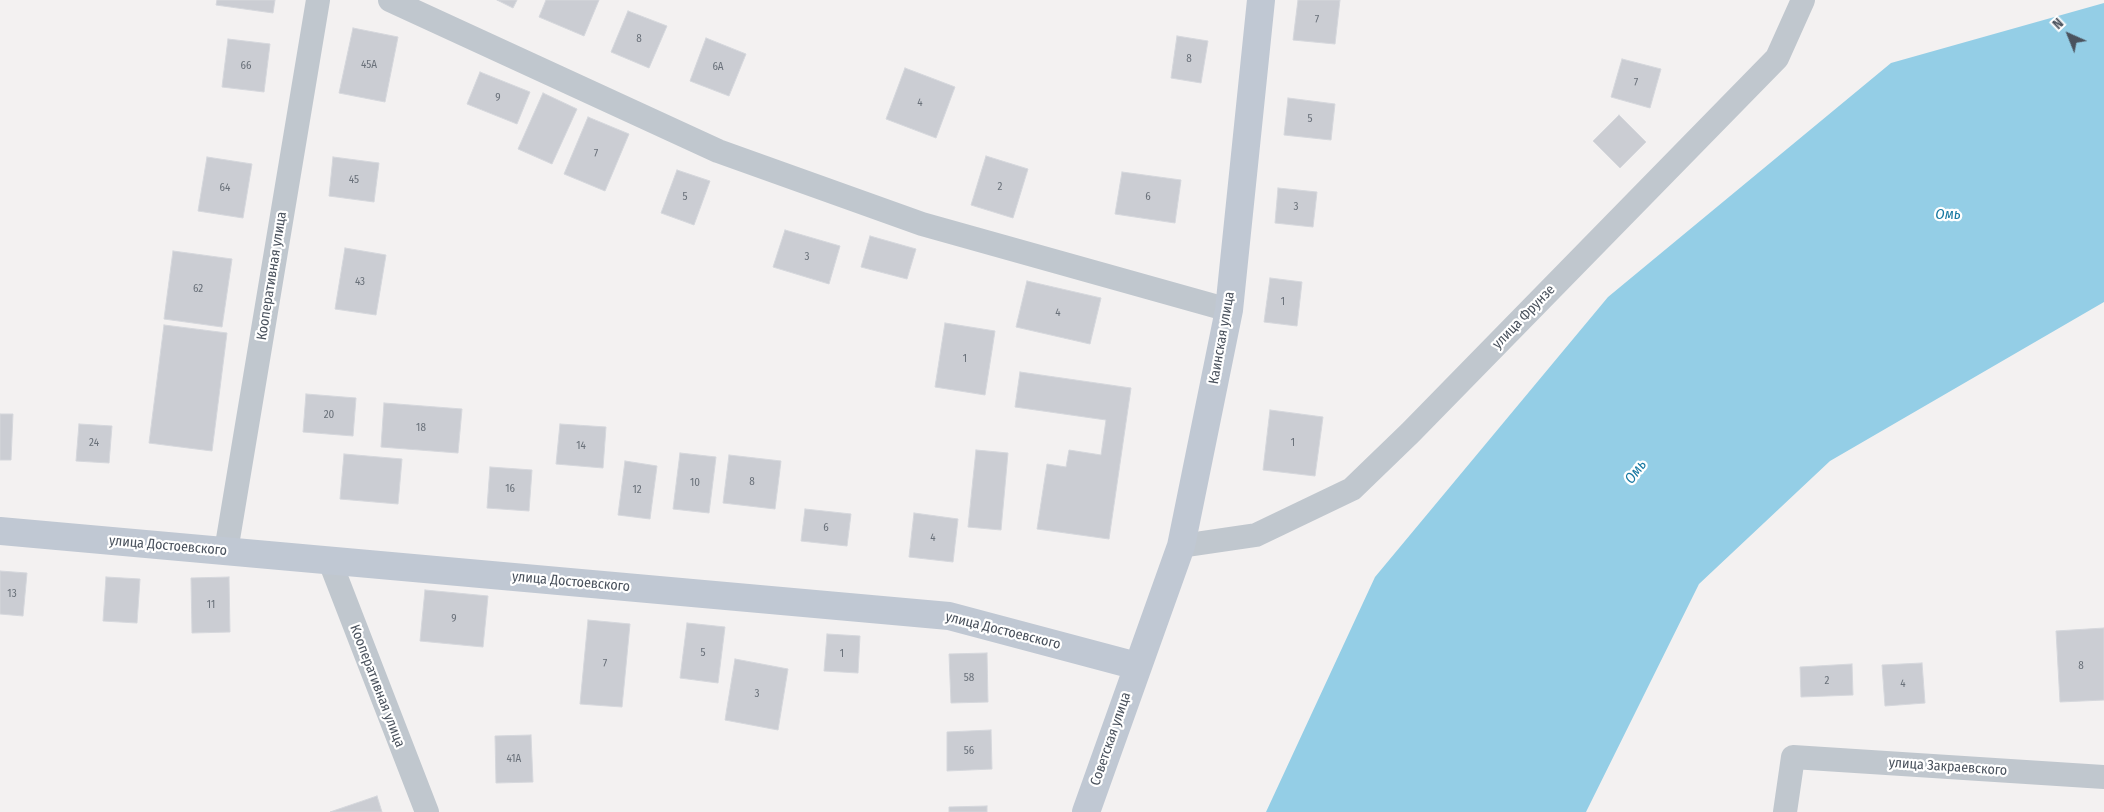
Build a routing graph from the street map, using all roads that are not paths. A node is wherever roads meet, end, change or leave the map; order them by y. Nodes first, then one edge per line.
1 (318, 0) edge
2 (390, 0) edge
3 (1261, 0) edge
4 (1803, 0) edge
5 (1229, 310) junction
6 (0, 531) edge
7 (1181, 546) junction
8 (226, 551) junction
9 (329, 559) junction
10 (1137, 666) junction
11 (2104, 777) edge
12 (427, 812) edge
13 (1086, 812) edge
14 (1785, 812) edge

1 - 8 street, Кооперативная улица
2 - 5 street
3 - 5 main road, Каинская улица
4 - 7 street, улица Фрунзе
5 - 7 main road, Каинская улица
6 - 8 main road, улица Достоевского
7 - 10 main road, Каинская улица
8 - 9 main road, улица Достоевского
9 - 10 main road, улица Достоевского
9 - 12 street, Кооперативная улица
10 - 13 main road, Советская улица
11 - 14 street, улица Закраевского

